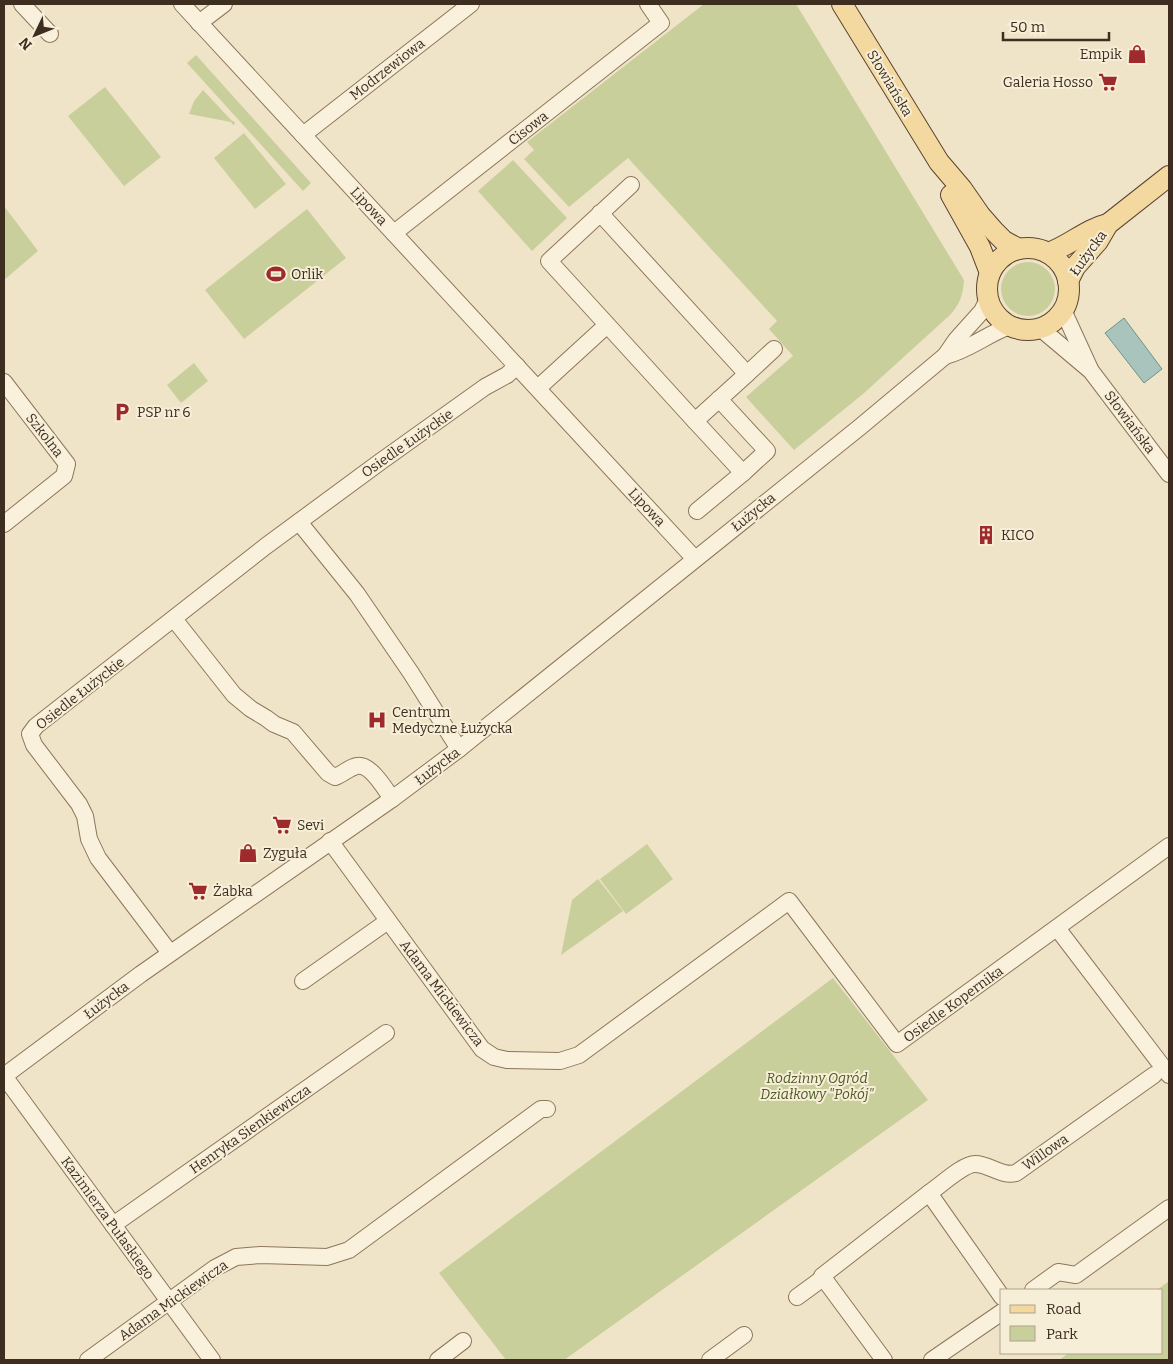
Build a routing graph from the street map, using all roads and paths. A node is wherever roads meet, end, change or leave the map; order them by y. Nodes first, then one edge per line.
1 (22, 4) edge
2 (182, 4) edge
3 (224, 4) edge
4 (471, 4) edge
5 (648, 4) edge
6 (842, 4) edge
7 (199, 23) junction
8 (50, 34) dead end
9 (303, 135) junction
10 (939, 162) junction
11 (1169, 176) edge
12 (631, 186) dead end
13 (600, 213) junction
14 (1108, 224) junction
15 (394, 233) junction
16 (1019, 249) junction
17 (1048, 253) junction
18 (990, 274) junction
19 (1068, 281) junction
20 (988, 299) junction
21 (1063, 310) junction
22 (607, 325) junction
23 (1010, 326) junction
24 (1040, 328) junction
25 (774, 349) dead end
26 (945, 356) junction
27 (517, 366) junction
28 (1091, 371) junction
29 (747, 374) junction
30 (4, 382) edge
31 (538, 388) junction
32 (719, 399) junction
33 (695, 421) junction
34 (742, 473) junction
35 (1169, 474) edge
36 (697, 511) dead end
37 (299, 522) junction
38 (4, 524) edge
39 (694, 559) junction
40 (174, 619) junction
41 (459, 749) junction
42 (392, 799) junction
43 (330, 841) junction
44 (1169, 846) edge
45 (788, 901) joint
46 (388, 921) junction
47 (1057, 928) junction
48 (170, 953) junction
49 (303, 981) dead end
50 (386, 1033) dead end
51 (1162, 1075) edge
52 (4, 1076) edge
53 (547, 1109) dead end
54 (929, 1193) junction
55 (1169, 1208) edge
56 (114, 1225) junction
57 (823, 1278) junction
58 (1034, 1289) edge
59 (1000, 1294) edge
60 (797, 1297) dead end
61 (169, 1301) junction
62 (1000, 1313) edge
63 (744, 1335) dead end
64 (463, 1341) dead end
65 (88, 1360) edge
66 (212, 1360) edge
67 (438, 1360) edge
68 (710, 1360) edge
69 (884, 1360) edge
70 (932, 1360) edge

1 - 8 street
2 - 7 street, Lipowa
3 - 7 street
4 - 9 street, Modrzewiowa
5 - 15 street, Cisowa
6 - 10 main road, Słowiańska
7 - 9 street, Lipowa
9 - 15 street, Lipowa
10 - 16 main road, Słowiańska
10 - 18 main road, Słowiańska
11 - 14 main road, Łużycka
12 - 13 street
13 - 22 street
13 - 29 street
14 - 17 main road, Łużycka
14 - 19 main road, Łużycka
15 - 27 street, Lipowa
16 - 17 main road
16 - 18 main road
17 - 19 main road
18 - 20 main road
19 - 21 main road
20 - 23 main road
20 - 26 street, Łużycka
21 - 24 main road
21 - 28 street, Słowiańska
22 - 31 street
22 - 33 street
23 - 24 main road
23 - 26 street, Łużycka
24 - 28 street, Słowiańska
25 - 29 street
26 - 39 street, Łużycka
27 - 31 street, Lipowa
27 - 37 street, Osiedle Łużyckie
28 - 35 street, Słowiańska
29 - 32 street
30 - 38 street, Szkolna
31 - 39 street, Lipowa
32 - 33 street
32 - 34 street
33 - 34 street
34 - 36 street
37 - 40 street, Osiedle Łużyckie
37 - 41 street
39 - 41 street, Łużycka
40 - 42 street
40 - 48 street, Osiedle Łużyckie
41 - 42 street, Łużycka
42 - 43 street, Łużycka
43 - 46 street, Adama Mickiewicza
43 - 48 street, Łużycka
44 - 47 street, Osiedle Kopernika
45 - 46 street, Adama Mickiewicza
45 - 47 street, Osiedle Kopernika
46 - 49 street
47 - 51 street
48 - 52 street, Łużycka
50 - 56 street, Henryka Sienkiewicza
51 - 54 street, Willowa
52 - 56 street, Kazimierza Pułaskiego
53 - 61 street, Adama Mickiewicza
54 - 57 street
54 - 59 street
55 - 58 street
56 - 61 street, Kazimierza Pułaskiego
57 - 60 street
57 - 69 street
61 - 65 street, Adama Mickiewicza
61 - 66 street, Kazimierza Pułaskiego
62 - 70 street
63 - 68 street
64 - 67 street

